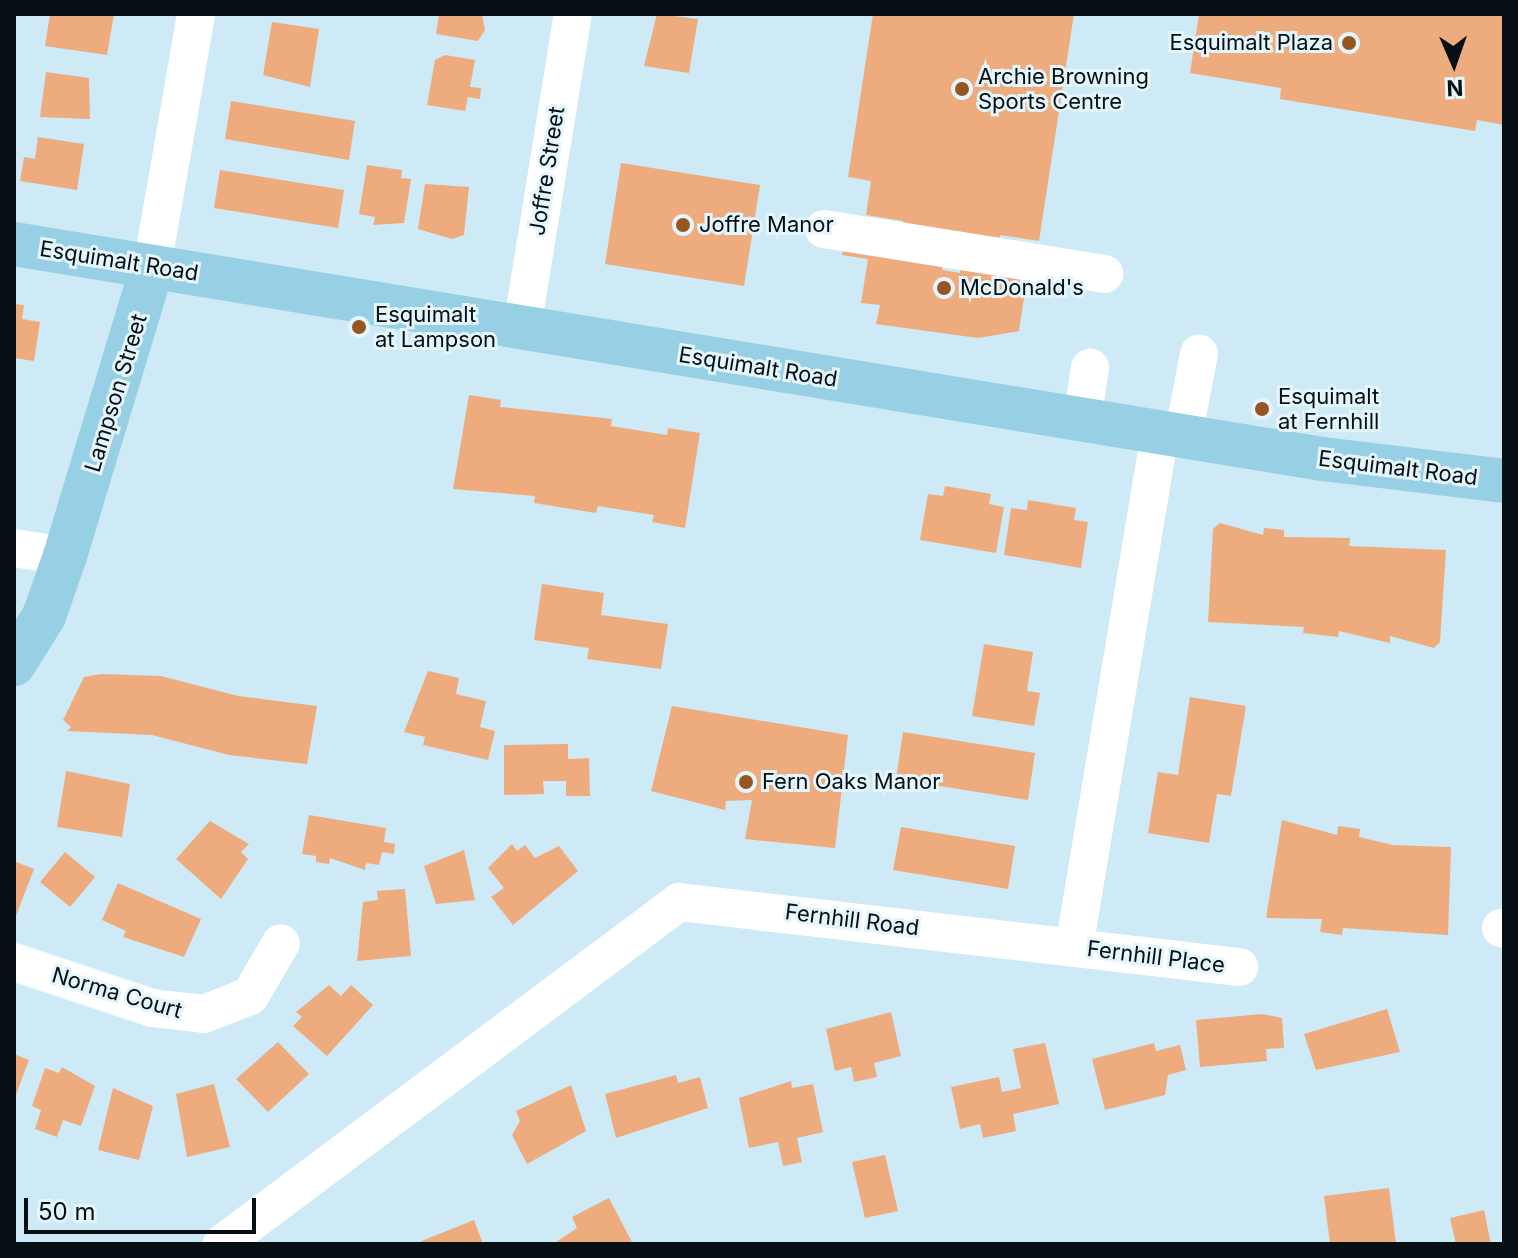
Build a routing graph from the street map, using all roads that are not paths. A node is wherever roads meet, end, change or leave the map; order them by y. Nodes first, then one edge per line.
1 (196, 14) edge
2 (573, 14) edge
3 (824, 229) dead end
4 (14, 244) edge
5 (152, 267) junction
6 (1104, 274) dead end
7 (522, 328) junction
8 (1199, 354) dead end
9 (1090, 368) dead end
10 (1082, 420) junction
11 (1172, 435) junction
12 (1504, 481) edge
13 (14, 548) edge
14 (65, 556) junction
15 (14, 664) edge
16 (281, 943) dead end
17 (1074, 948) junction
18 (14, 962) edge
19 (1239, 967) dead end
20 (222, 1244) edge

1 - 5 street, Lampson Street
2 - 7 street, Joffre Street
3 - 6 street
4 - 5 main road, Esquimalt Road
5 - 7 main road, Esquimalt Road
5 - 14 main road, Lampson Street
7 - 10 main road, Esquimalt Road
8 - 11 street
9 - 10 street
10 - 11 main road, Esquimalt Road
11 - 12 main road, Esquimalt Road
11 - 17 street
13 - 14 street
14 - 15 main road, Lampson Street
16 - 18 street, Norma Court
17 - 19 street, Fernhill Place
17 - 20 street, Fernhill Road

